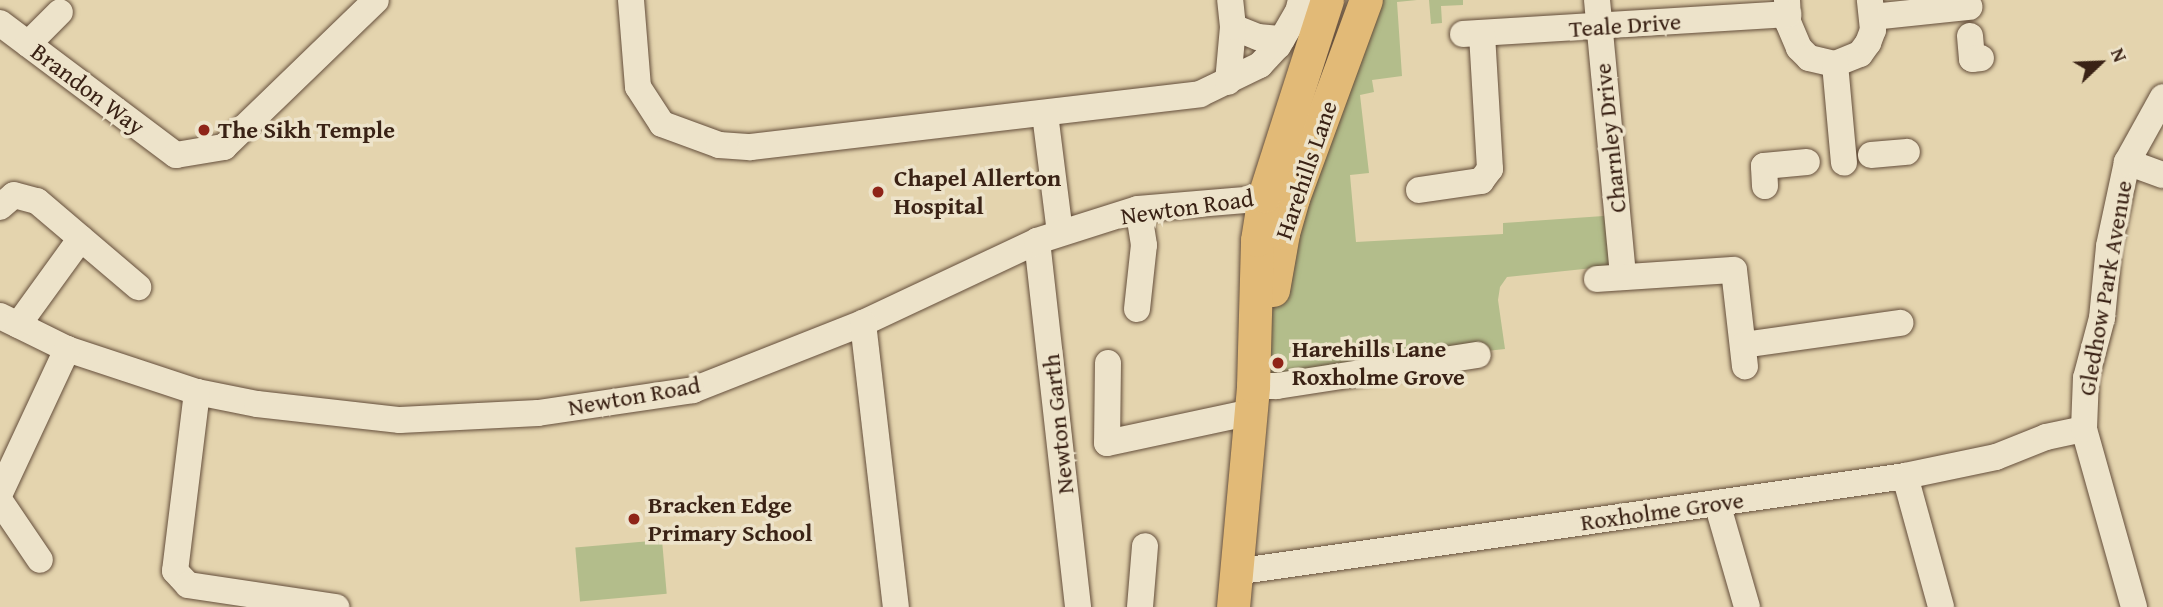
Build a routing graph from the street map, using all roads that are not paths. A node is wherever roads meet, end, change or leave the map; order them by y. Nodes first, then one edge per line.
1 (376, 0) edge
2 (631, 0) edge
3 (1230, 0) edge
4 (1301, 0) edge
5 (1327, 0) edge
6 (1366, 0) edge
7 (1597, 0) edge
8 (1787, 7) edge
9 (1871, 9) edge
10 (60, 12) dead end
11 (0, 23) edge
12 (1972, 24) edge
13 (1233, 27) junction
14 (1599, 27) junction
15 (1282, 39) junction
16 (28, 44) junction
17 (1835, 64) junction
18 (1228, 82) junction
19 (2163, 97) edge
20 (1045, 114) junction
21 (1907, 152) dead end
22 (1841, 159) junction
23 (2127, 162) junction
24 (1764, 169) dead end
25 (2163, 175) edge
26 (1419, 190) dead end
27 (1278, 197) junction
28 (0, 207) edge
29 (1138, 209) junction
30 (1049, 237) junction
31 (81, 238) junction
32 (1623, 277) junction
33 (1597, 279) dead end
34 (138, 287) dead end
35 (1137, 309) dead end
36 (9, 320) edge
37 (863, 323) junction
38 (1900, 323) dead end
39 (67, 349) junction
40 (1478, 355) dead end
41 (1108, 363) dead end
42 (197, 393) junction
43 (1252, 399) junction
44 (2084, 429) junction
45 (1905, 475) junction
46 (0, 493) edge
47 (0, 501) edge
48 (1717, 503) junction
49 (1145, 546) dead end
50 (40, 559) dead end
51 (1235, 572) junction
52 (335, 607) edge
53 (897, 607) edge
54 (1078, 607) edge
55 (1140, 607) edge
56 (1233, 607) edge
57 (1747, 607) edge
58 (1941, 607) edge
59 (2134, 607) edge

1 - 16 street, Brandon Way
2 - 20 street
3 - 13 street
4 - 15 street
5 - 27 main road, Harehills Lane
6 - 27 main road, Harehills Lane
7 - 14 street, Charnley Drive
8 - 14 street, Teale Drive
8 - 17 street
9 - 12 street
9 - 17 street
10 - 16 street
11 - 16 street, Brandon Way
13 - 15 street
13 - 18 street
14 - 26 street, Teale Drive
14 - 32 street, Charnley Drive
15 - 18 street
17 - 22 street
18 - 20 street
19 - 23 street, Gledhow Park Avenue
20 - 30 street, Newton Garth
21 - 22 street
22 - 24 street
23 - 25 street
23 - 44 street, Gledhow Park Avenue
27 - 29 street, Newton Road
27 - 43 main road, Harehills Lane
28 - 31 street
29 - 30 street, Newton Road
29 - 35 street
30 - 37 street, Newton Road
30 - 54 street, Newton Garth
31 - 34 street
31 - 36 street
32 - 33 street
32 - 38 street
36 - 39 street, Newton Road
37 - 42 street, Newton Road
37 - 53 street
39 - 42 street, Newton Road
39 - 46 street
40 - 43 street
41 - 43 street
42 - 52 street
43 - 51 main road, Harehills Lane
44 - 45 street, Roxholme Grove
44 - 59 street, Gledhow Park Avenue
45 - 48 street, Roxholme Grove
45 - 58 street
47 - 50 street
48 - 51 street, Roxholme Grove
48 - 57 street
49 - 55 street
51 - 56 main road, Harehills Lane

